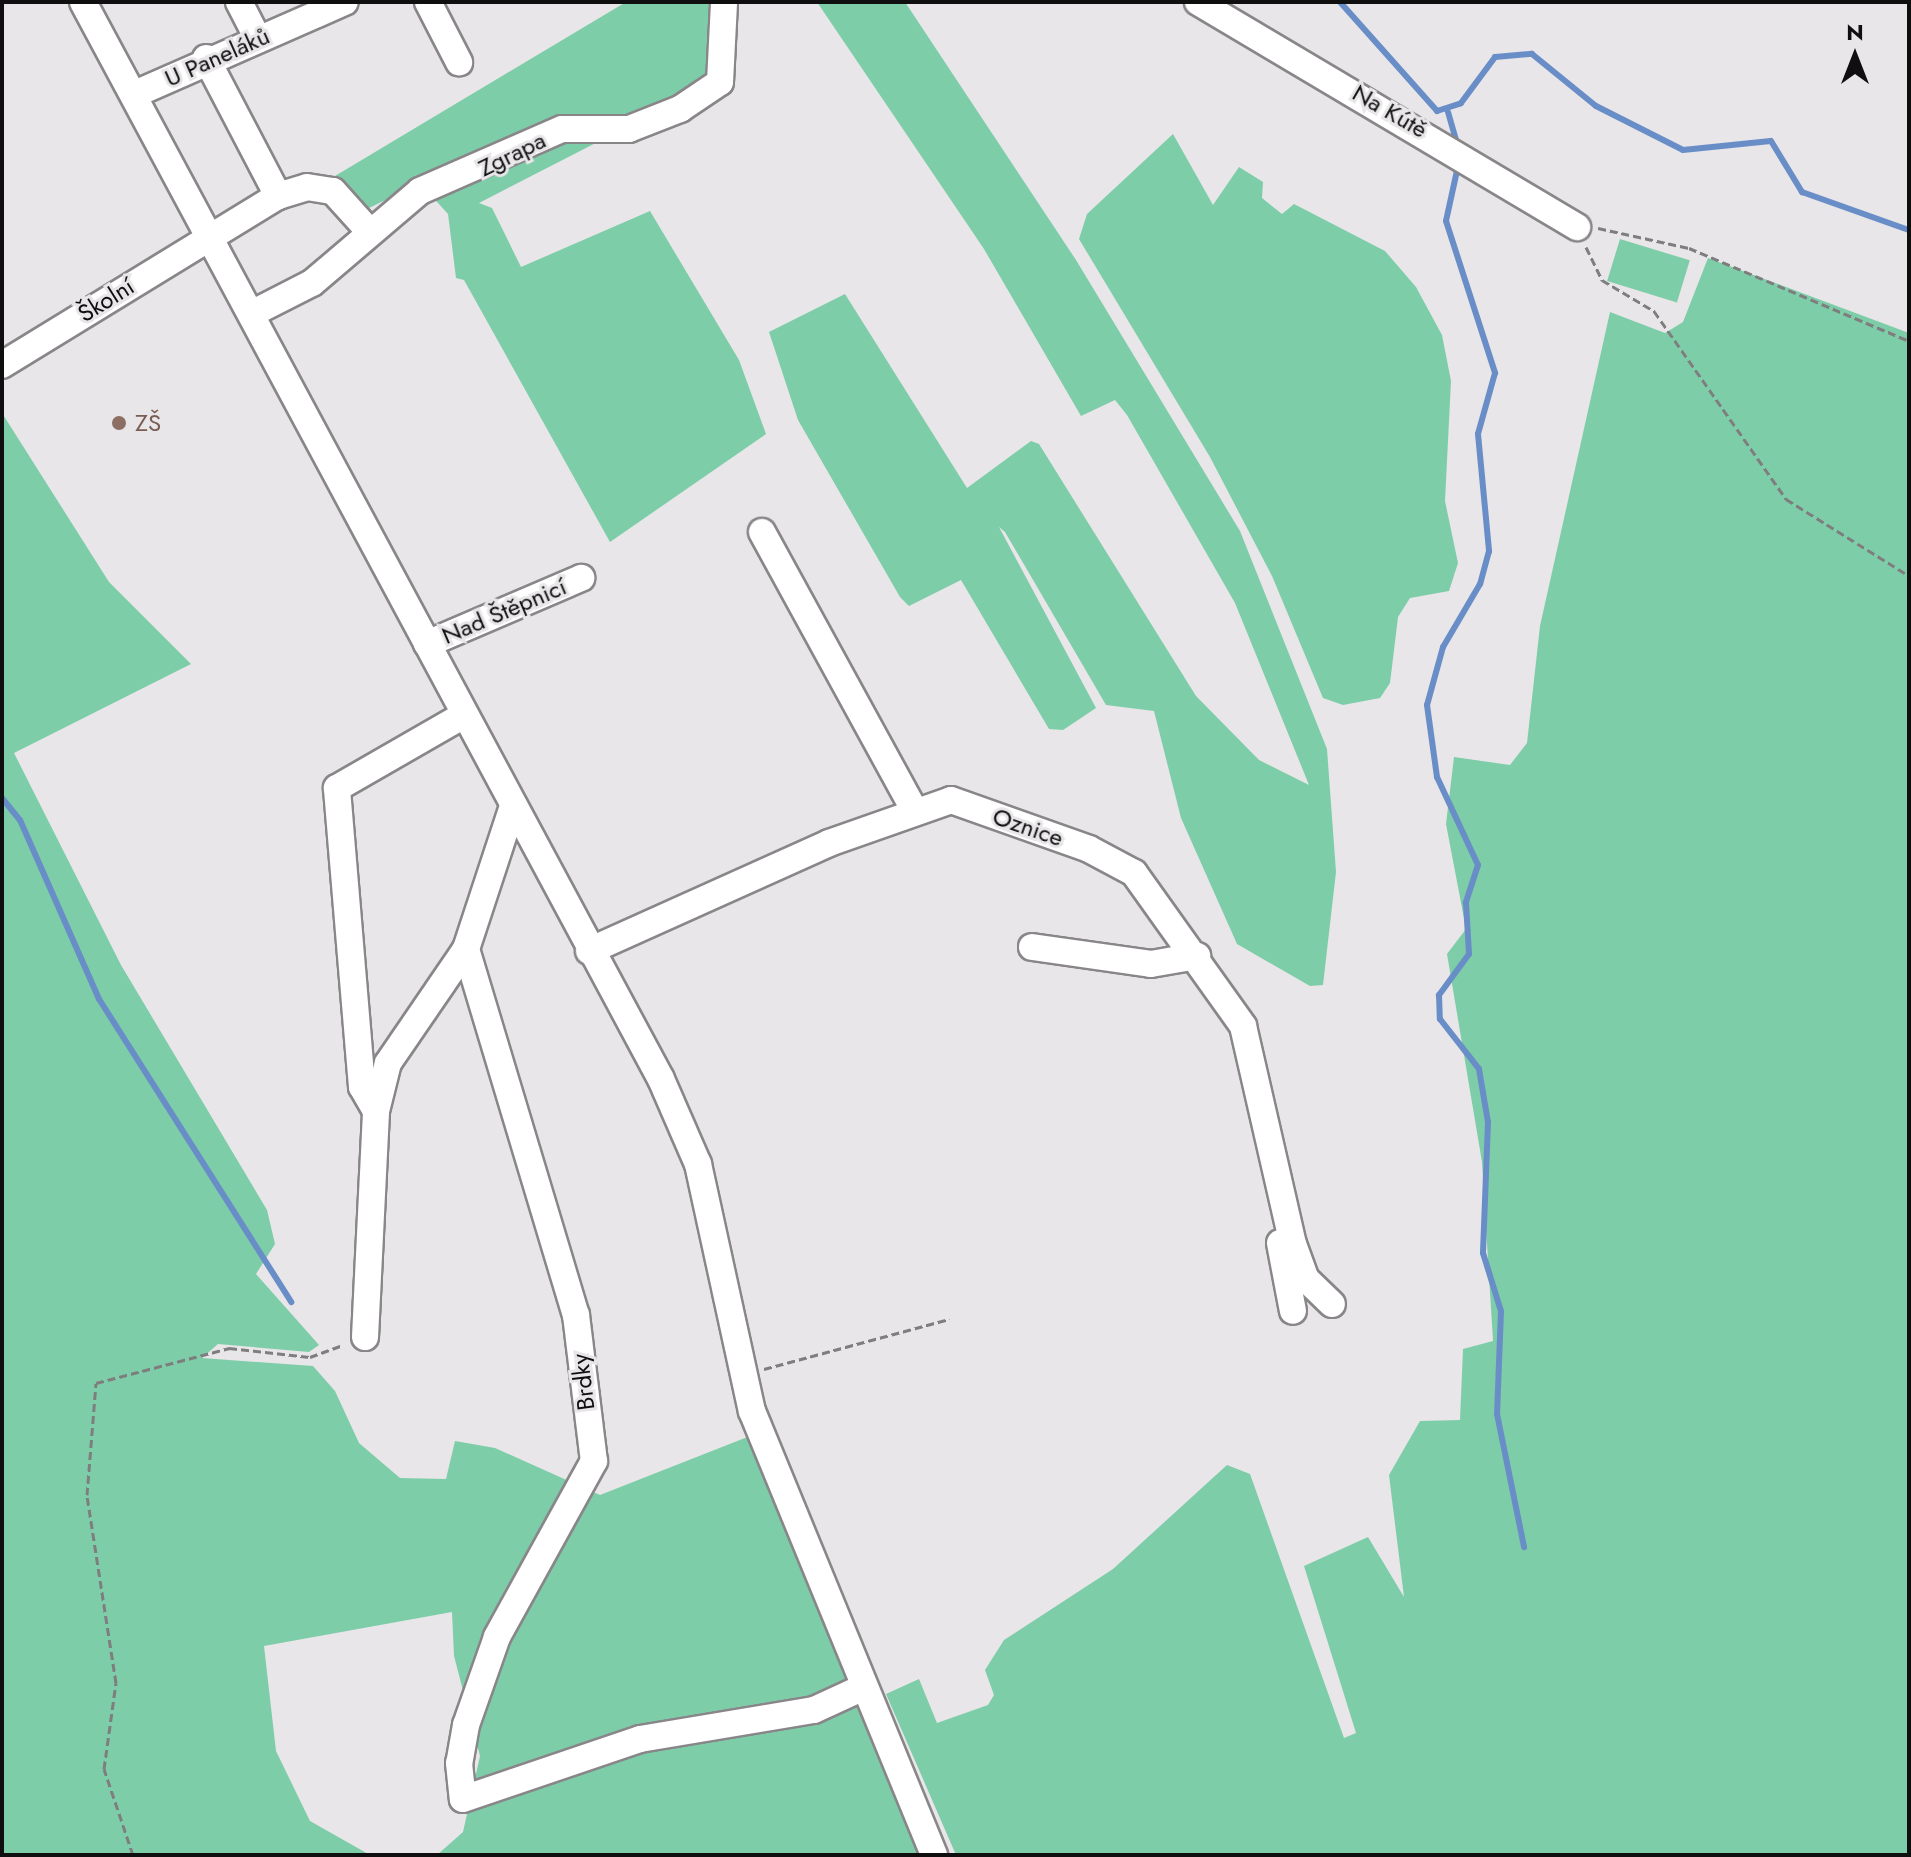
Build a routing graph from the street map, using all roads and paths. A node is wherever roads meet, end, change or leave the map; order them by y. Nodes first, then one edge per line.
1 (83, 2) edge
2 (239, 2) edge
3 (345, 2) edge
4 (428, 2) edge
5 (724, 2) edge
6 (1198, 2) edge
7 (258, 39) junction
8 (206, 58) junction
9 (459, 62) dead end
10 (135, 94) junction
11 (278, 196) junction
12 (1577, 227) junction
13 (369, 231) junction
14 (211, 235) junction
15 (255, 312) junction
16 (1909, 341) edge
17 (2, 365) edge
18 (762, 532) dead end
19 (1909, 576) edge
20 (581, 578) dead end
21 (427, 644) junction
22 (464, 715) junction
23 (512, 809) junction
24 (915, 811) junction
25 (1032, 947) dead end
26 (466, 949) junction
27 (589, 951) junction
28 (1197, 956) junction
29 (376, 1111) junction
30 (1332, 1304) dead end
31 (949, 1319) dead end
32 (365, 1337) joint
33 (741, 1376) junction
34 (864, 1687) junction
35 (133, 1855) edge
36 (934, 1855) edge

1 - 10 street
2 - 7 street
3 - 7 street, U Paneláků
4 - 9 street
5 - 13 street, Zgrapa
6 - 12 street, Na Kútě
7 - 8 street, U Paneláků
8 - 10 street, U Paneláků
8 - 11 street
10 - 14 street
11 - 13 street, Školní
11 - 14 street, Školní
12 - 16 path
12 - 19 path
13 - 15 street, Zgrapa
14 - 15 street
14 - 17 street, Školní
15 - 21 street
18 - 24 street
20 - 21 street, Nad Štěpnicí
21 - 22 street
22 - 23 street
22 - 29 street
23 - 26 street
23 - 27 street
24 - 27 street, Oznice
24 - 28 street, Oznice
25 - 28 street
26 - 29 street
26 - 34 street, Brdky
27 - 33 street
28 - 30 street, Oznice
29 - 32 street
31 - 33 path
32 - 35 path
33 - 34 street
34 - 36 street

